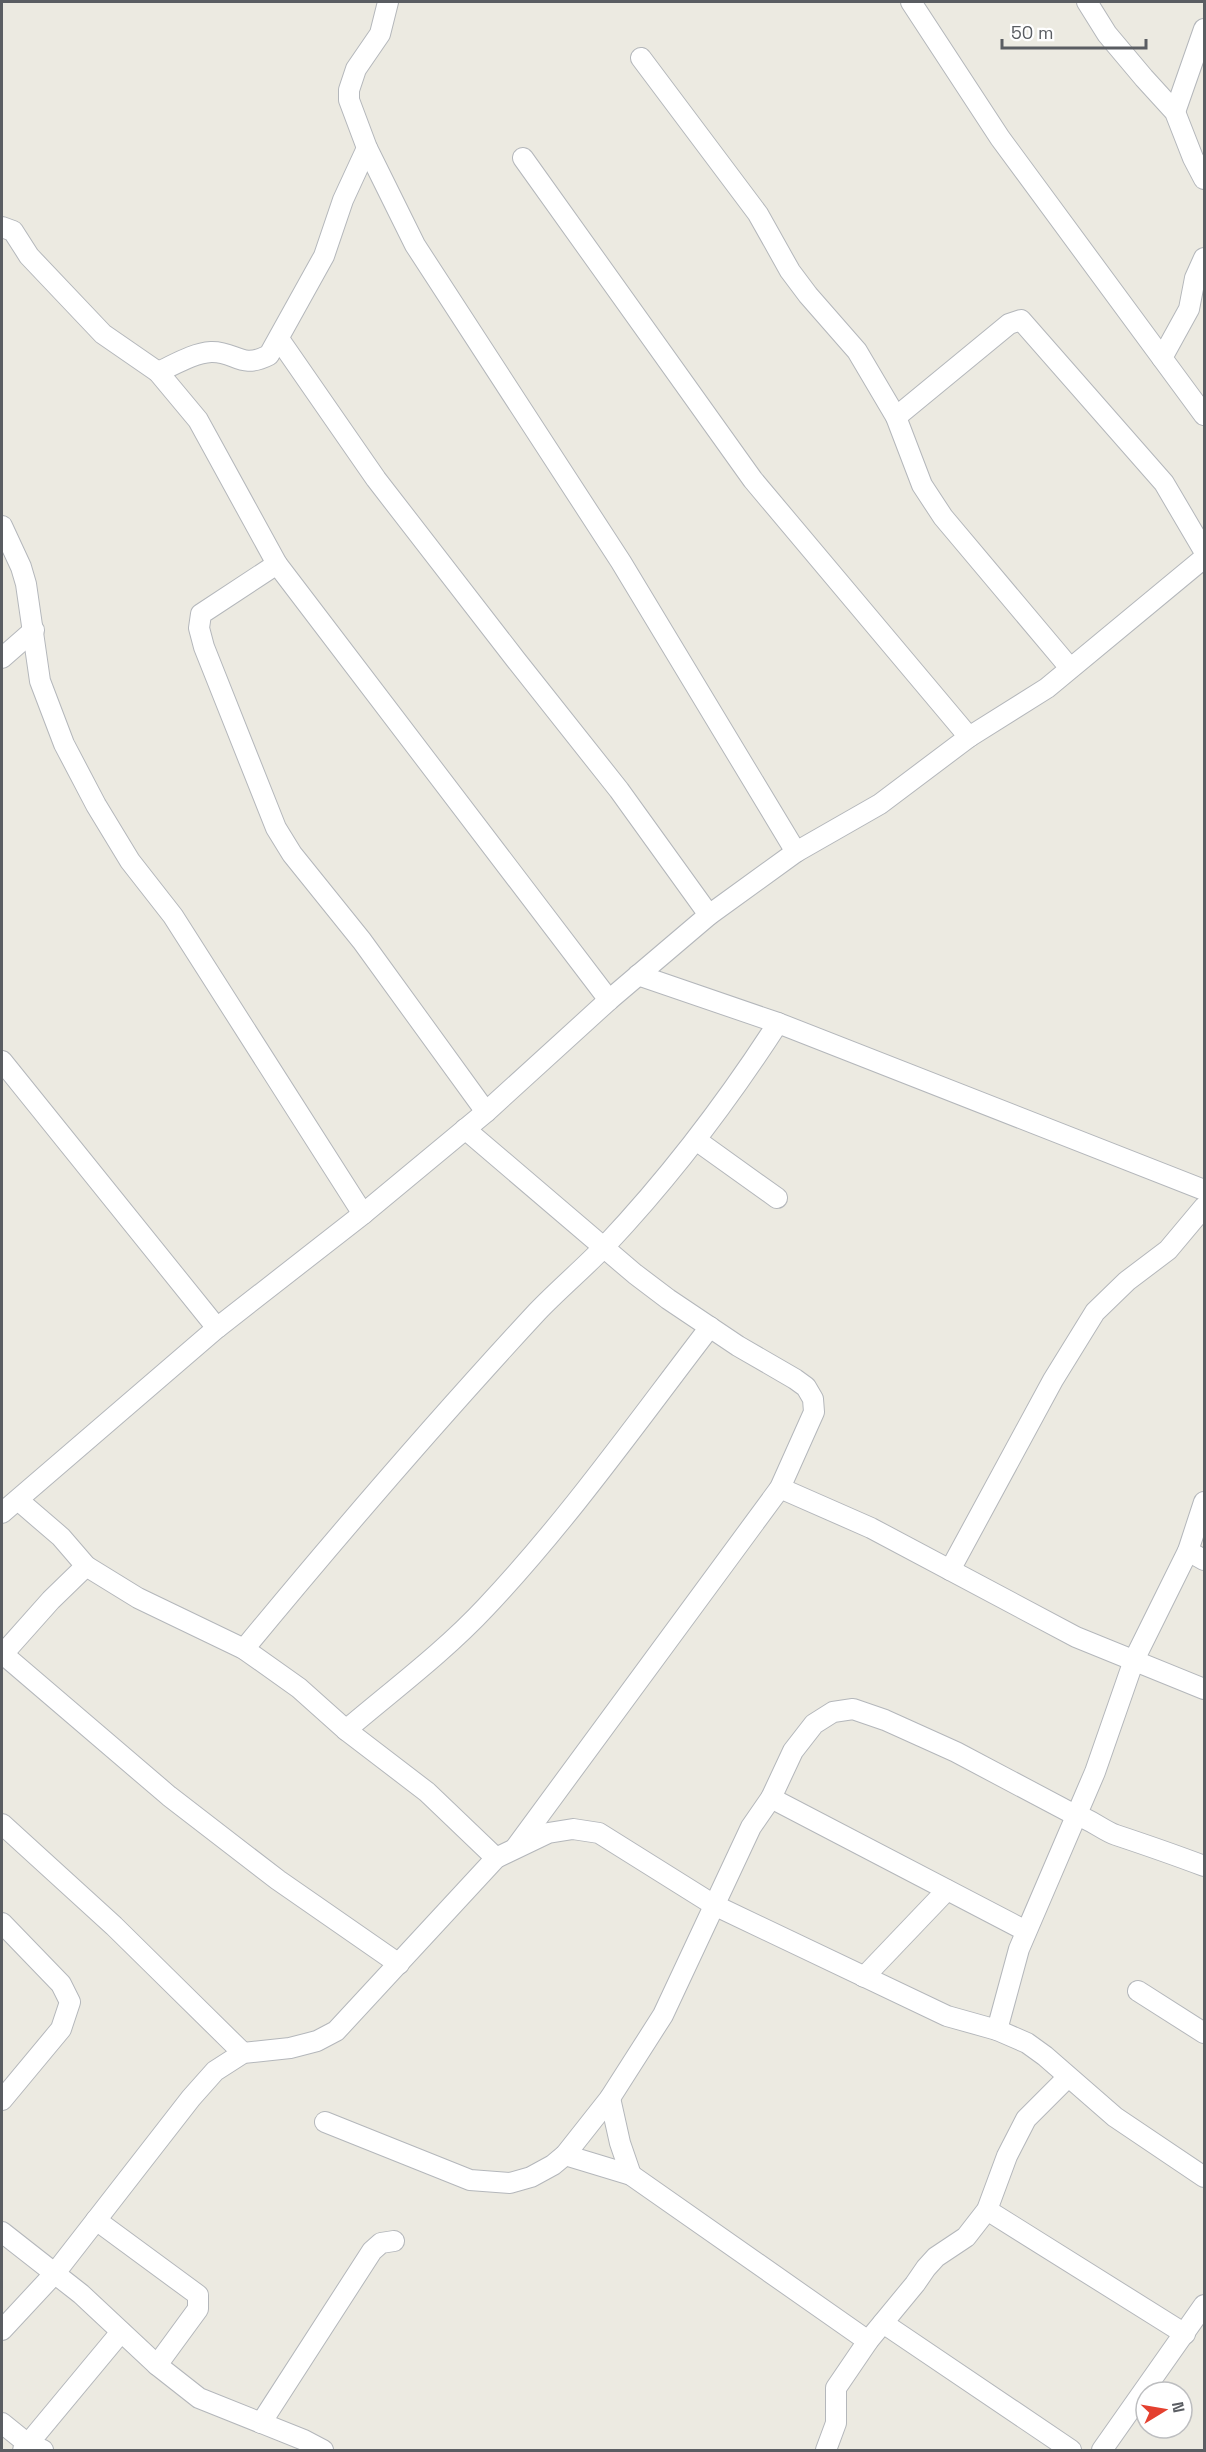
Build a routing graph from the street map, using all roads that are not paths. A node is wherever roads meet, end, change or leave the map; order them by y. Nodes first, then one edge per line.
1 (388, 2) edge
2 (911, 2) edge
3 (1087, 2) edge
4 (1204, 28) edge
5 (641, 58) dead end
6 (1175, 112) junction
7 (367, 148) junction
8 (523, 158) dead end
9 (1204, 179) edge
10 (2, 227) edge
11 (1204, 258) edge
12 (279, 339) junction
13 (1162, 357) junction
14 (158, 372) junction
15 (1204, 415) edge
16 (896, 417) junction
17 (2, 526) edge
18 (1204, 551) edge
19 (1204, 558) edge
20 (277, 564) junction
21 (34, 630) junction
22 (2, 658) edge
23 (1070, 668) junction
24 (969, 736) junction
25 (796, 852) junction
26 (709, 915) junction
27 (638, 975) junction
28 (609, 1000) junction
29 (778, 1023) junction
30 (2, 1061) edge
31 (486, 1112) junction
32 (465, 1129) junction
33 (696, 1140) junction
34 (1204, 1190) edge
35 (777, 1198) dead end
36 (1204, 1207) edge
37 (363, 1214) junction
38 (604, 1246) junction
39 (710, 1327) junction
40 (217, 1329) junction
41 (780, 1488) junction
42 (18, 1500) junction
43 (1204, 1502) edge
44 (2, 1513) edge
45 (1196, 1555) edge
46 (86, 1566) junction
47 (950, 1570) junction
48 (244, 1648) junction
49 (2, 1654) edge
50 (1134, 1660) junction
51 (1204, 1689) edge
52 (346, 1730) junction
53 (771, 1798) junction
54 (1075, 1815) junction
55 (2, 1824) edge
56 (516, 1846) junction
57 (496, 1858) junction
58 (1204, 1866) edge
59 (947, 1890) junction
60 (714, 1905) junction
61 (2, 1923) edge
62 (1026, 1931) junction
63 (399, 1964) junction
64 (864, 1977) junction
65 (1138, 1991) dead end
66 (997, 2030) junction
67 (1204, 2033) edge
68 (243, 2053) junction
69 (1068, 2076) junction
70 (610, 2097) junction
71 (2, 2100) edge
72 (325, 2122) dead end
73 (565, 2154) junction
74 (631, 2175) junction
75 (1204, 2177) edge
76 (987, 2210) junction
77 (96, 2220) junction
78 (2, 2232) edge
79 (394, 2241) dead end
80 (55, 2273) junction
81 (1204, 2305) edge
82 (883, 2324) junction
83 (2, 2330) edge
84 (121, 2331) junction
85 (1185, 2334) junction
86 (868, 2341) junction
87 (157, 2365) junction
88 (2, 2422) edge
89 (261, 2423) junction
90 (31, 2448) edge
91 (323, 2451) edge
92 (826, 2451) edge
93 (1071, 2451) edge
94 (1101, 2451) edge

1 - 7 street
2 - 13 street
3 - 6 street
4 - 6 street
5 - 16 street
6 - 9 street
7 - 12 street
7 - 25 street
8 - 24 street
10 - 14 street
11 - 13 street
12 - 14 street
12 - 26 street
13 - 15 street
14 - 20 street
16 - 18 street
16 - 23 street
17 - 21 street
19 - 23 street
20 - 28 street
20 - 31 street
21 - 22 street
21 - 37 street
23 - 24 street
24 - 25 street
25 - 26 street
26 - 27 street
27 - 28 street
27 - 29 street
28 - 31 street
29 - 33 street
29 - 34 street
30 - 40 street
31 - 32 street
32 - 37 street
32 - 38 street
33 - 35 street
33 - 38 street
36 - 47 street
37 - 40 street
38 - 39 street
38 - 48 street
39 - 41 street
39 - 52 street
40 - 42 street
41 - 47 street
41 - 56 street
42 - 44 street
42 - 46 street
43 - 45 street
45 - 50 street
46 - 48 street
46 - 49 street
47 - 50 street
48 - 52 street
49 - 63 street
50 - 51 street
50 - 54 street
52 - 57 street
53 - 54 street
53 - 59 street
53 - 60 street
54 - 58 street
54 - 62 street
55 - 68 street
56 - 57 street
56 - 60 street
57 - 63 street
59 - 62 street
59 - 64 street
60 - 64 street
60 - 70 street
61 - 71 street
62 - 66 street
63 - 68 street
64 - 66 street
65 - 67 street
66 - 69 street
68 - 77 street
69 - 75 street
69 - 76 street
70 - 73 street
70 - 74 street
72 - 73 street
73 - 74 street
74 - 86 street
76 - 82 street
76 - 85 street
77 - 80 street
77 - 87 street
78 - 80 street
79 - 89 street
80 - 83 street
80 - 84 street
81 - 85 street
82 - 86 street
82 - 93 street
84 - 87 street
84 - 90 street
85 - 94 street
86 - 92 street
87 - 89 street
88 - 90 street
89 - 91 street

